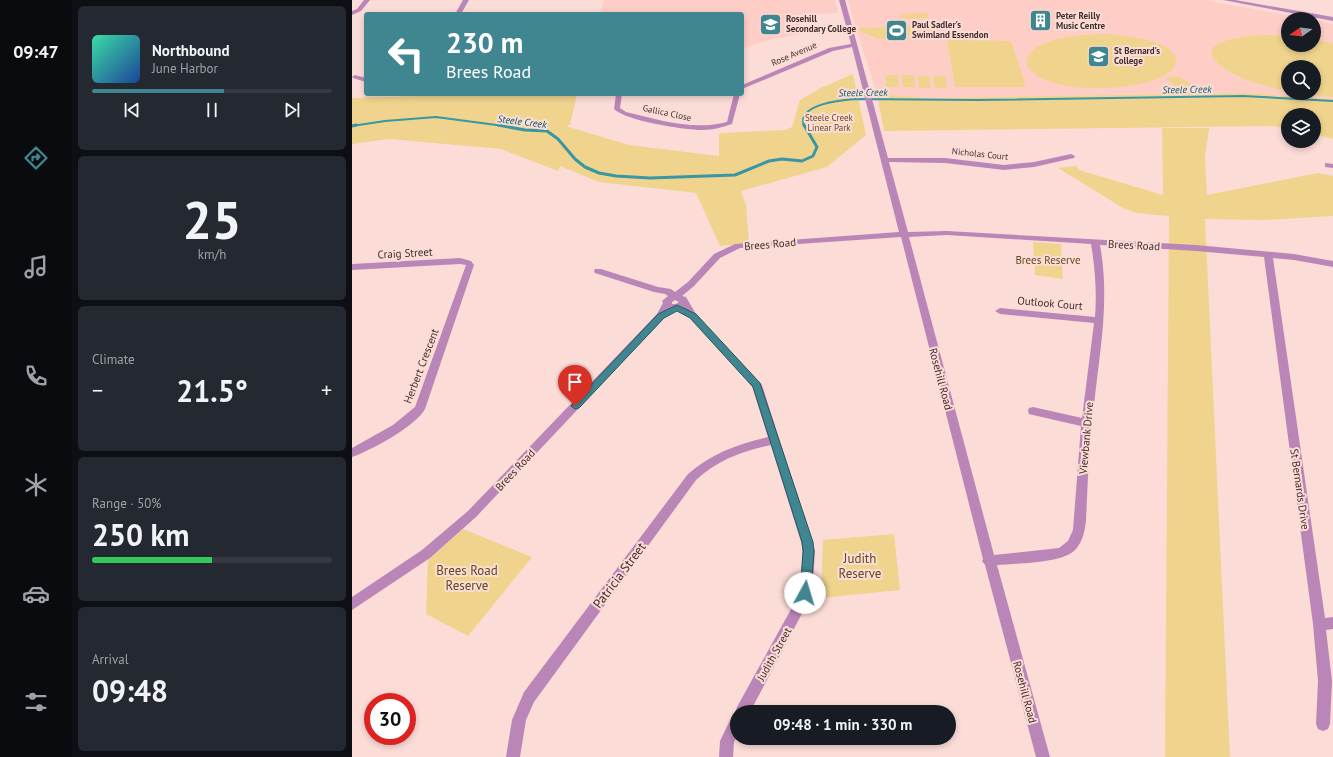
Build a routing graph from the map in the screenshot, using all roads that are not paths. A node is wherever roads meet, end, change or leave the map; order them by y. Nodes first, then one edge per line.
1 (367, 0) edge
2 (466, 0) edge
3 (842, 0) edge
4 (1226, 0) edge
5 (1276, 3) dead end
6 (1282, 10) junction
7 (354, 12) edge
8 (459, 12) edge
9 (1333, 19) edge
10 (854, 45) junction
11 (355, 77) dead end
12 (364, 79) edge
13 (744, 86) edge
14 (619, 96) edge
15 (736, 96) edge
16 (1071, 156) dead end
17 (886, 160) junction
18 (904, 236) junction
19 (1095, 243) junction
20 (1268, 254) junction
21 (460, 260) joint
22 (1333, 264) edge
23 (352, 267) edge
24 (598, 271) dead end
25 (675, 302) junction
26 (1000, 311) dead end
27 (1099, 320) junction
28 (1033, 411) dead end
29 (1086, 423) junction
30 (774, 440) junction
31 (352, 453) edge
32 (988, 561) junction
33 (352, 604) edge
34 (1333, 623) edge
35 (1319, 624) junction
36 (746, 705) edge
37 (1322, 724) dead end
38 (730, 735) edge
39 (513, 757) edge
40 (726, 757) edge
41 (1043, 757) edge

1 - 7 street
2 - 8 street
3 - 10 street, Rosehill Road
4 - 6 street
5 - 6 street
6 - 9 street
10 - 13 street, Rose Avenue
10 - 17 street, Rosehill Road
11 - 12 street
14 - 15 street, Gallica Close
16 - 17 street, Nicholas Court
17 - 18 street, Rosehill Road
18 - 19 street, Brees Road
18 - 25 street, Brees Road
18 - 32 street, Rosehill Road
19 - 20 street, Brees Road
19 - 27 street, Viewbank Drive
20 - 22 street, Brees Road
20 - 35 street, St Bernards Drive
21 - 23 street, Craig Street
21 - 31 street, Herbert Crescent
24 - 25 street, Judith Street
25 - 30 street, Judith Street
25 - 33 street, Brees Road
26 - 27 street, Outlook Court
27 - 29 street, Viewbank Drive
28 - 29 street
29 - 32 street, Viewbank Drive
30 - 36 street, Judith Street
30 - 39 street, Patricia Street
32 - 41 street, Rosehill Road
34 - 35 street
35 - 37 street, St Bernards Drive
38 - 40 street

